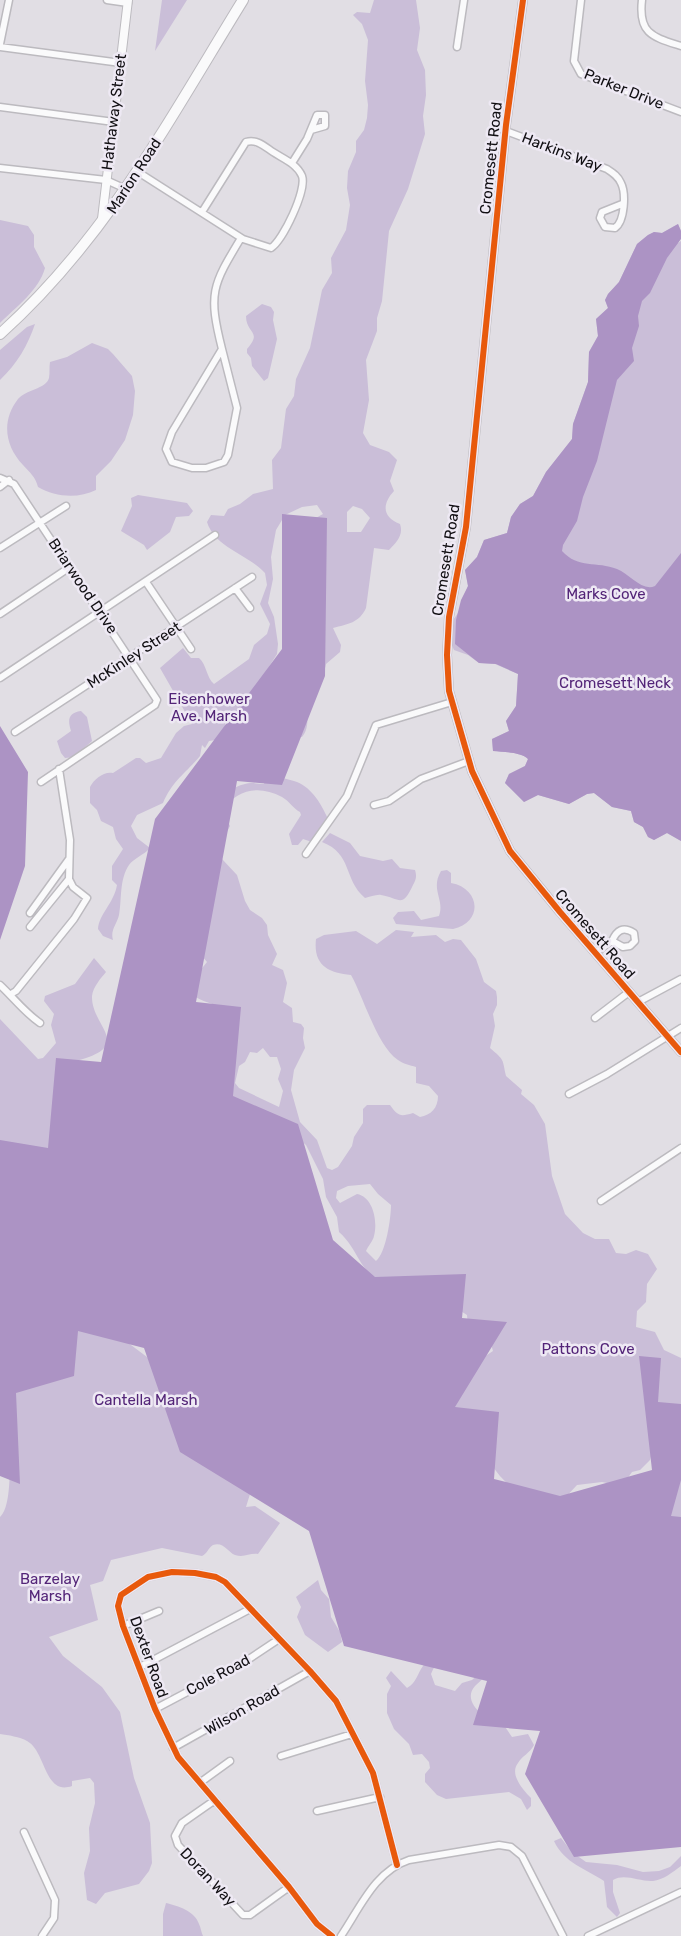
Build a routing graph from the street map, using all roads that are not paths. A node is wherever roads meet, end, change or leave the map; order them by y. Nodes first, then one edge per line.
1 (9, 0) edge
2 (107, 0) edge
3 (243, 0) edge
4 (464, 0) edge
5 (523, 0) edge
6 (582, 0) edge
7 (642, 0) edge
8 (128, 2) edge
9 (0, 46) edge
10 (681, 46) edge
11 (457, 47) dead end
12 (121, 62) junction
13 (0, 108) edge
14 (681, 112) edge
15 (114, 122) junction
16 (311, 130) dead end
17 (506, 131) junction
18 (292, 163) junction
19 (0, 168) edge
20 (138, 172) junction
21 (106, 180) junction
22 (126, 189) junction
23 (622, 204) dead end
24 (202, 212) junction
25 (102, 224) junction
26 (241, 238) junction
27 (0, 334) edge
28 (222, 349) junction
29 (0, 478) edge
30 (9, 480) junction
31 (0, 487) edge
32 (66, 506) dead end
33 (40, 522) junction
34 (215, 536) dead end
35 (0, 548) edge
36 (70, 567) junction
37 (252, 577) dead end
38 (146, 582) junction
39 (235, 588) junction
40 (250, 608) dead end
41 (100, 612) junction
42 (0, 614) edge
43 (176, 627) junction
44 (191, 649) dead end
45 (130, 657) junction
46 (0, 678) edge
47 (452, 702) junction
48 (15, 732) dead end
49 (469, 761) junction
50 (59, 768) junction
51 (41, 782) dead end
52 (374, 805) dead end
53 (306, 854) dead end
54 (70, 858) junction
55 (69, 880) junction
56 (30, 912) dead end
57 (30, 926) dead end
58 (612, 941) dead end
59 (595, 953) junction
60 (681, 979) edge
61 (0, 985) edge
62 (630, 992) junction
63 (11, 994) junction
64 (638, 1002) junction
65 (594, 1018) dead end
66 (40, 1023) dead end
67 (681, 1028) edge
68 (667, 1035) junction
69 (681, 1052) edge
70 (570, 1094) dead end
71 (681, 1148) edge
72 (601, 1201) dead end
73 (250, 1608) junction
74 (159, 1610) dead end
75 (123, 1626) junction
76 (279, 1639) junction
77 (140, 1667) junction
78 (310, 1671) junction
79 (155, 1709) junction
80 (352, 1734) junction
81 (173, 1748) junction
82 (282, 1756) dead end
83 (230, 1761) dead end
84 (200, 1782) junction
85 (380, 1797) junction
86 (215, 1800) junction
87 (317, 1811) dead end
88 (24, 1832) dead end
89 (397, 1866) junction
90 (289, 1887) junction
91 (681, 1892) edge
92 (42, 1936) edge
93 (332, 1936) edge
94 (341, 1936) edge
95 (563, 1936) edge
96 (588, 1936) edge

1 - 9 street
2 - 8 street
3 - 20 main road, Marion Road
4 - 11 street
5 - 17 street, Cromesett Road
6 - 14 street, Parker Drive
7 - 10 street
8 - 12 street, Hathaway Street
9 - 12 street
12 - 15 street, Hathaway Street
13 - 15 street
15 - 21 street, Hathaway Street
16 - 18 street
17 - 23 street, Harkins Way
17 - 47 street, Cromesett Road
18 - 24 street
18 - 26 street
19 - 21 street
20 - 22 main road, Marion Road
20 - 24 street
21 - 22 street
21 - 25 street, Hathaway Street
22 - 25 main road, Marion Road
24 - 26 street
25 - 27 main road, Marion Road
26 - 28 street
28 - 28 street
29 - 30 street
30 - 31 street
30 - 33 street, Briarwood Drive
32 - 33 street
33 - 35 street
33 - 36 street, Briarwood Drive
34 - 38 street
36 - 41 street, Briarwood Drive
36 - 42 street
37 - 39 street, McKinley Street
38 - 41 street
38 - 43 street
39 - 40 street
39 - 43 street, McKinley Street
41 - 45 street, Briarwood Drive
41 - 46 street
43 - 44 street
43 - 45 street, McKinley Street
45 - 48 street, McKinley Street
45 - 50 street, Briarwood Drive
47 - 49 street, Cromesett Road
47 - 53 street
49 - 52 street
49 - 59 street, Cromesett Road
50 - 51 street
50 - 54 street
54 - 55 street
54 - 56 street
55 - 57 street
55 - 63 street
58 - 59 street
59 - 62 street, Cromesett Road
60 - 64 street
61 - 63 street
62 - 64 street, Cromesett Road
62 - 65 street
63 - 66 street
64 - 68 street, Cromesett Road
67 - 68 street
68 - 69 street, Cromesett Road
68 - 70 street
71 - 72 street
73 - 75 street, Dexter Road
73 - 76 street, Dexter Road
73 - 77 street
74 - 75 street
75 - 77 street, Dexter Road
76 - 78 street, Dexter Road
76 - 79 street, Cole Road
77 - 79 street, Dexter Road
78 - 80 street, Dexter Road
78 - 81 street, Wilson Road
79 - 81 street, Dexter Road
80 - 82 street
80 - 85 street, Dexter Road
81 - 84 street, Dexter Road
83 - 84 street
84 - 86 street, Dexter Road
85 - 87 street
85 - 89 street, Dexter Road
86 - 90 street, Dexter Road
86 - 90 street, Doran Way
88 - 92 street
89 - 94 street
89 - 95 street
90 - 93 street, Dexter Road
91 - 96 street

